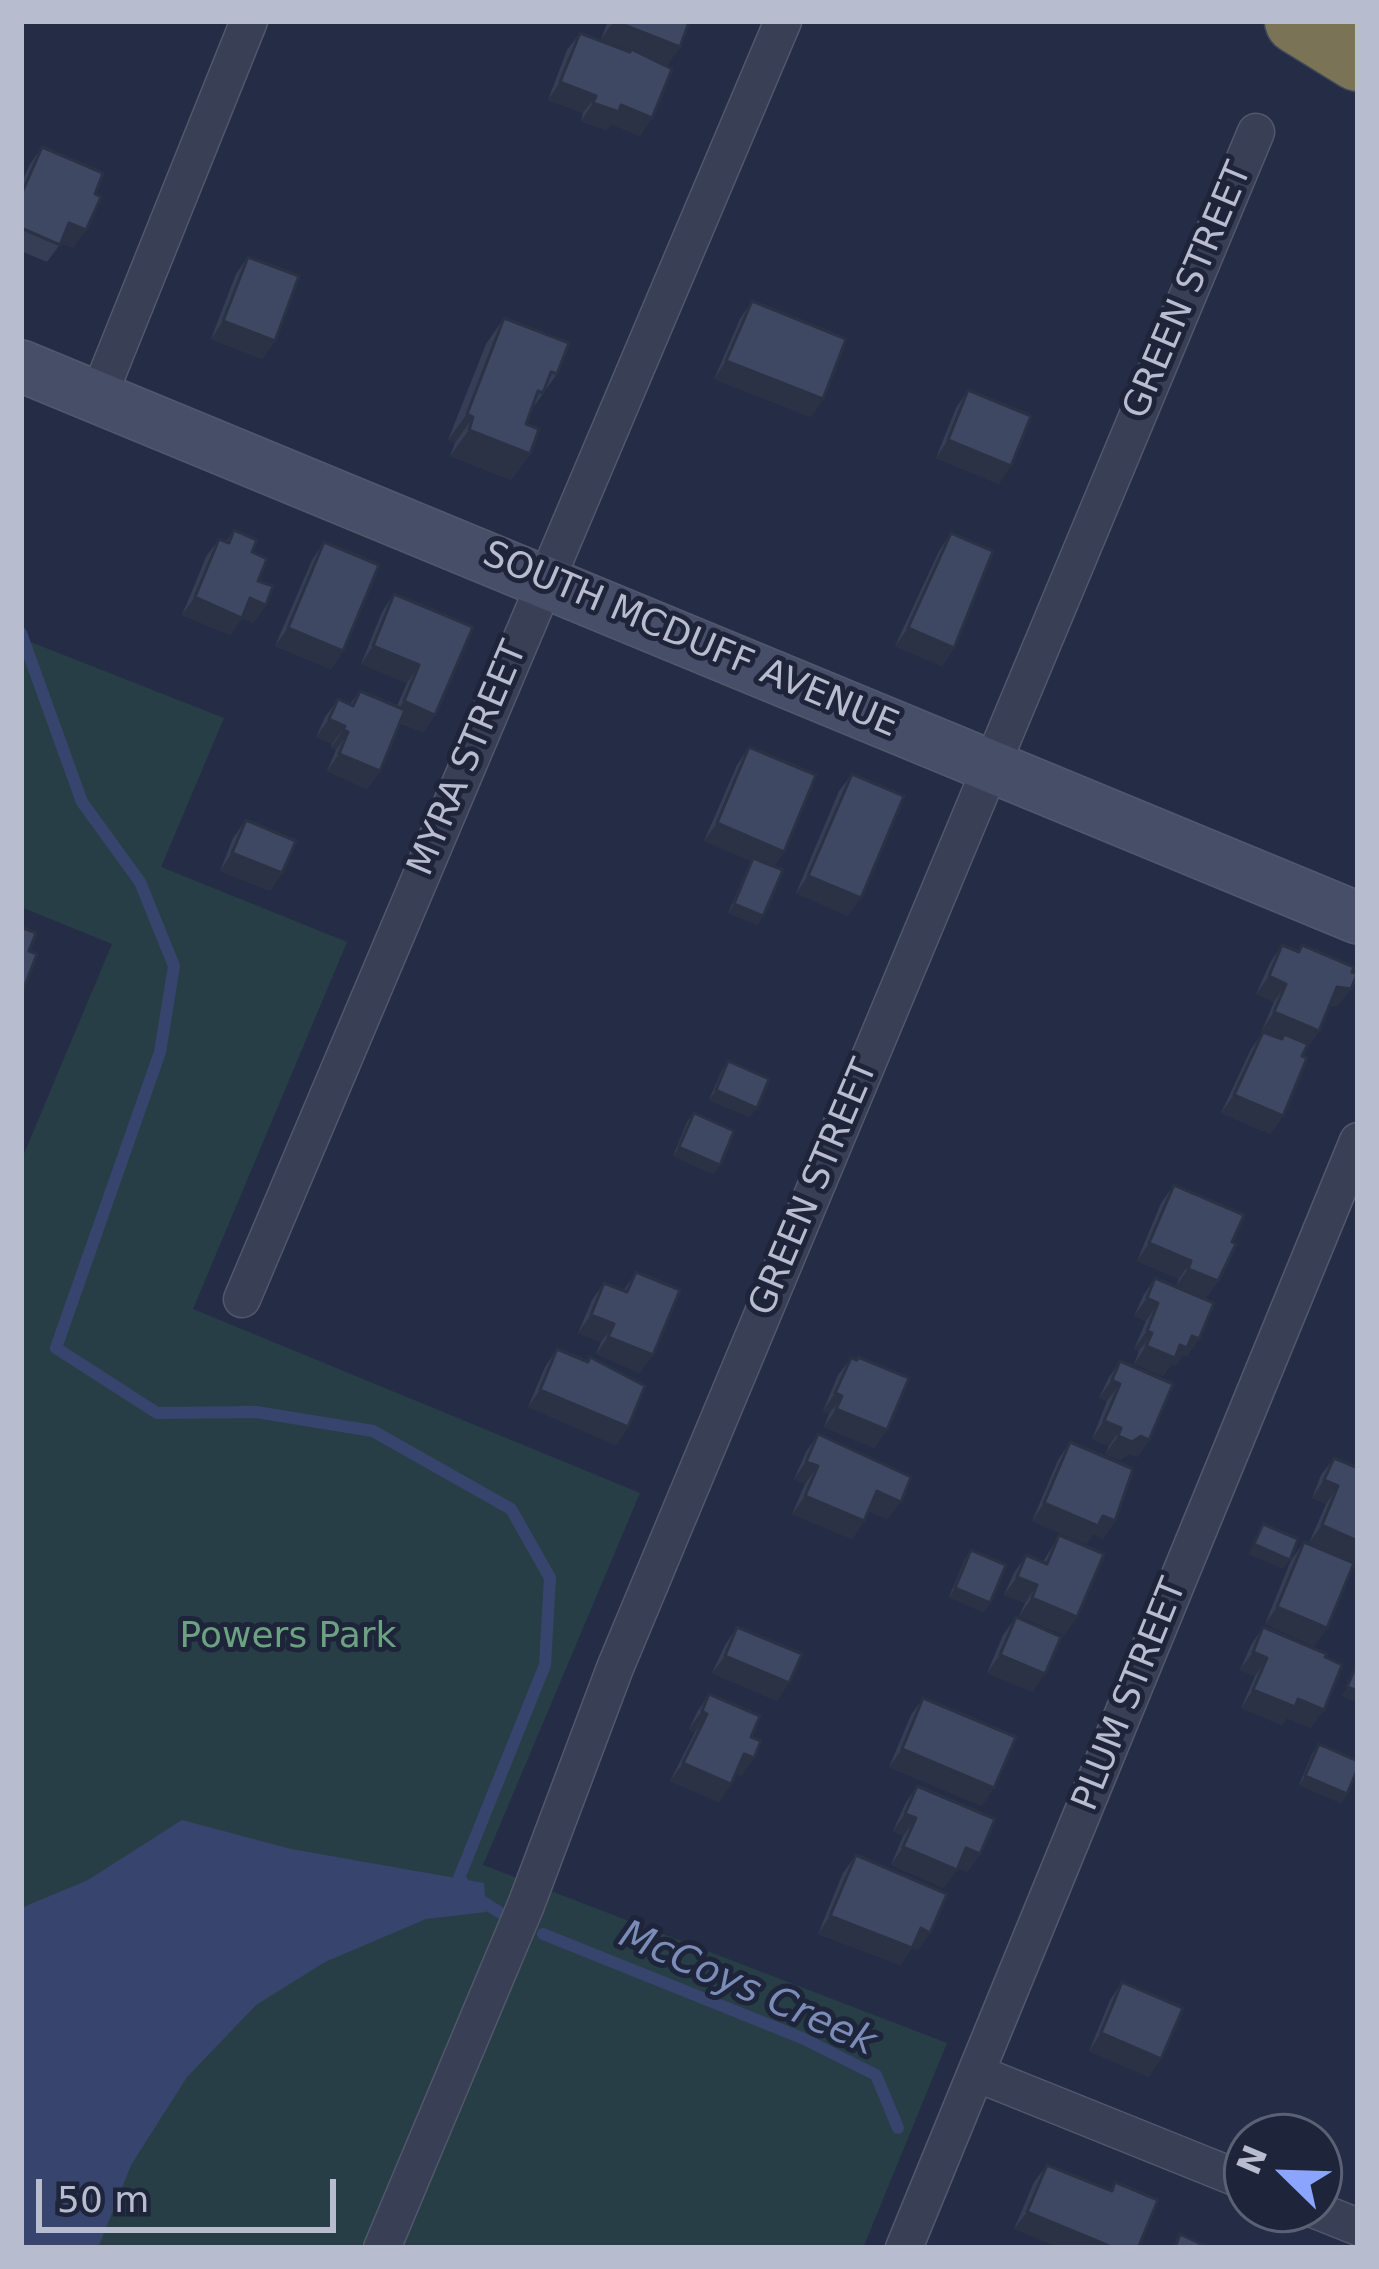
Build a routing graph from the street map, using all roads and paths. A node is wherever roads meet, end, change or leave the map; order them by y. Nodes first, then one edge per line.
1 (249, 21) edge
2 (782, 21) edge
3 (1298, 21) edge
4 (1358, 58) edge
5 (1256, 132) dead end
6 (21, 366) edge
7 (98, 397) junction
8 (544, 580) junction
9 (991, 766) junction
10 (1358, 919) edge
11 (1358, 1141) edge
12 (242, 1299) dead end
13 (976, 2073) junction
14 (1223, 2172) edge
15 (382, 2248) edge
16 (904, 2248) edge

1 - 7 street
2 - 8 street, MYRA STREET
3 - 4 highway
5 - 9 street, GREEN STREET
6 - 7 main road, SOUTH MCDUFF AVENUE
7 - 8 main road, SOUTH MCDUFF AVENUE
8 - 9 main road, SOUTH MCDUFF AVENUE
8 - 12 street, MYRA STREET
9 - 10 main road, SOUTH MCDUFF AVENUE
9 - 15 street, GREEN STREET
11 - 13 street, PLUM STREET
13 - 14 street
13 - 16 street, PLUM STREET

